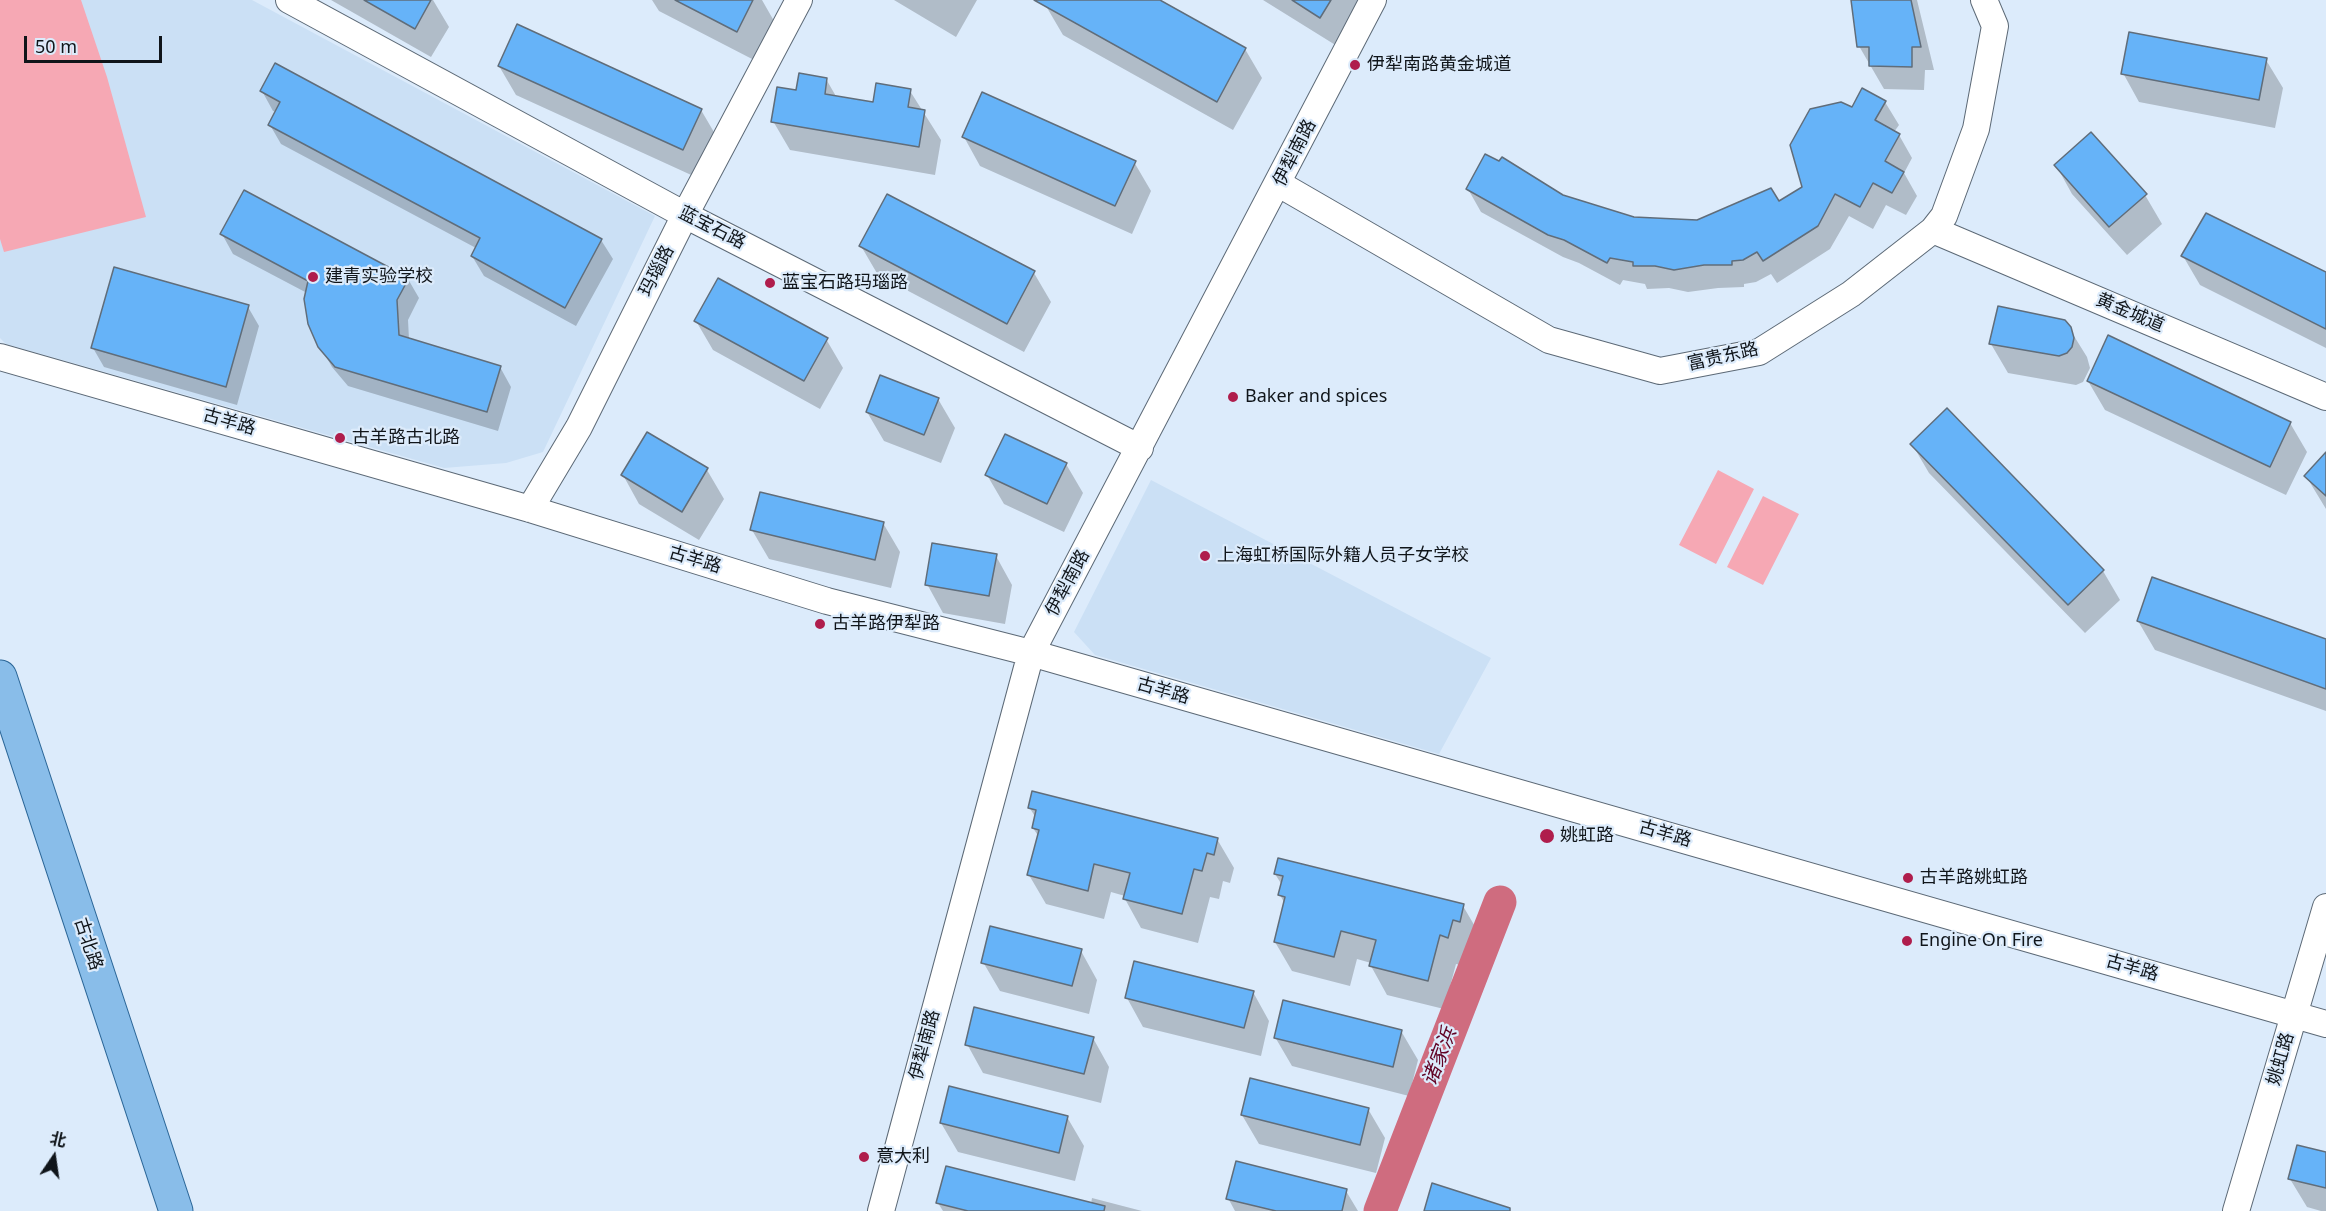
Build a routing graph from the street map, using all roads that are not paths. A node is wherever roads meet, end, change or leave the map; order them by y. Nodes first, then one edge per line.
1 (289, 0) edge
2 (799, 0) edge
3 (1373, 0) edge
4 (1984, 0) edge
5 (1278, 184) junction
6 (685, 215) junction
7 (1933, 230) junction
8 (0, 357) edge
9 (2326, 397) edge
10 (1140, 448) junction
11 (530, 509) junction
12 (1031, 653) junction
13 (0, 677) edge
14 (2326, 907) edge
15 (2295, 1014) junction
16 (2326, 1023) edge
17 (176, 1211) edge
18 (881, 1211) edge
19 (2236, 1211) edge

1 - 6 street, 蓝宝石路
2 - 6 street, 玛瑙路
3 - 5 street, 伊犁南路
4 - 7 street, 富贵东路
5 - 7 street, 富贵东路
5 - 10 street, 伊犁南路
6 - 10 street, 蓝宝石路
6 - 11 street, 玛瑙路
7 - 9 street, 黄金城道
8 - 11 street, 古羊路
10 - 12 street, 伊犁南路
11 - 12 street, 古羊路
12 - 15 street, 古羊路
12 - 18 street, 伊犁南路
13 - 17 main road, 古北路
14 - 15 street, 姚虹路
15 - 16 street, 古羊路
15 - 19 street, 姚虹路

